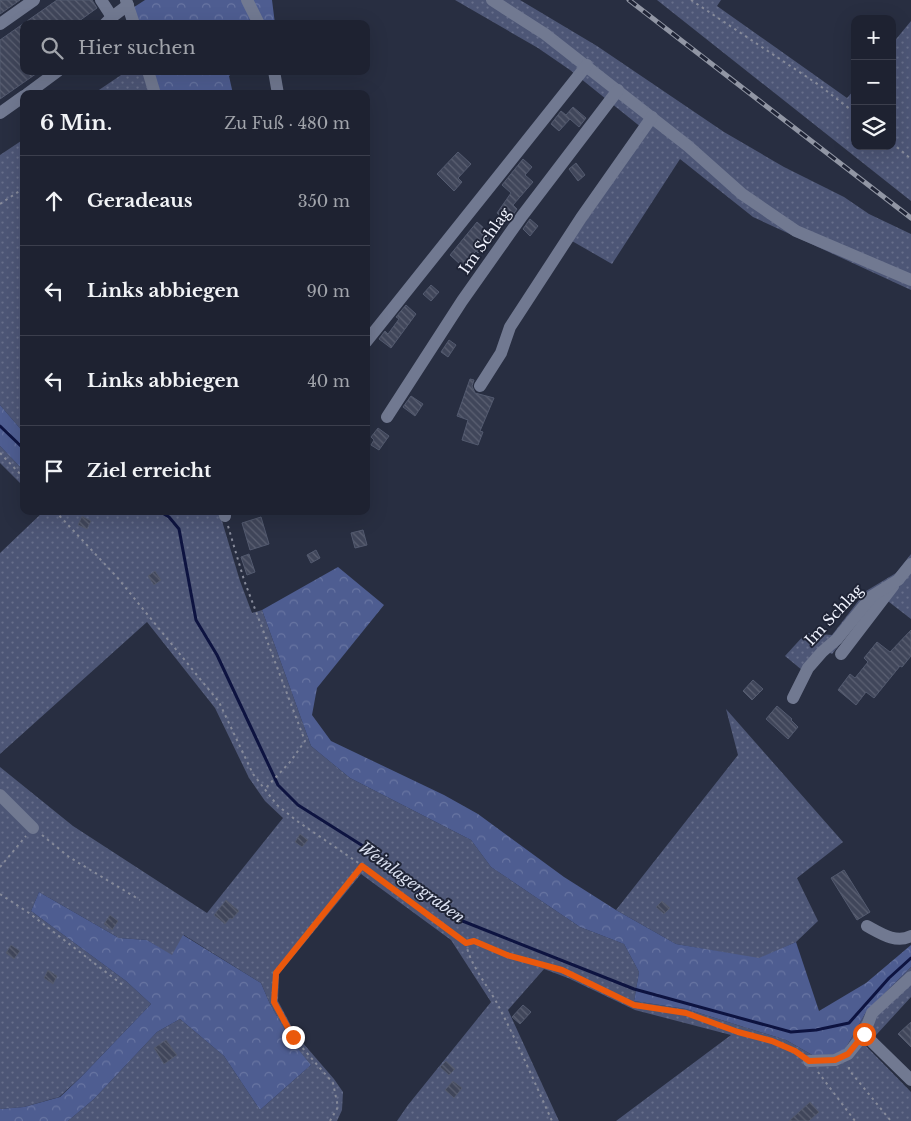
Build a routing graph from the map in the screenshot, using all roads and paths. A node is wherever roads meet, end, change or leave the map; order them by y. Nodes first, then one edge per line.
1 (34, 0) edge
2 (101, 0) edge
3 (247, 0) edge
4 (492, 0) edge
5 (691, 0) edge
6 (127, 3) edge
7 (108, 20) edge
8 (133, 20) edge
9 (257, 20) edge
10 (0, 24) edge
11 (587, 65) junction
12 (52, 75) edge
13 (149, 75) edge
14 (275, 75) edge
15 (32, 90) edge
16 (154, 90) edge
17 (277, 90) edge
18 (618, 90) junction
19 (20, 99) edge
20 (851, 110) edge
21 (0, 113) edge
22 (652, 117) junction
23 (896, 146) edge
24 (911, 159) edge
25 (20, 191) edge
26 (0, 204) edge
27 (911, 280) edge
28 (370, 337) edge
29 (480, 386) dead end
30 (387, 417) dead end
31 (0, 453) edge
32 (20, 474) edge
33 (60, 515) edge
34 (225, 515) edge
35 (911, 564) edge
36 (898, 580) junction
37 (841, 654) dead end
38 (793, 698) dead end
39 (264, 790) junction
40 (0, 795) edge
41 (33, 828) junction
42 (362, 866) junction
43 (0, 867) edge
44 (0, 894) edge
45 (140, 900) dead end
46 (867, 926) dead end
47 (911, 936) edge
48 (466, 943) junction
49 (911, 977) edge
50 (124, 986) dead end
51 (864, 1034) junction
52 (848, 1054) junction
53 (809, 1061) junction
54 (911, 1080) edge
55 (330, 1121) edge
56 (552, 1121) edge
57 (855, 1121) edge
58 (891, 1121) edge

1 - 10 street
2 - 7 street
3 - 9 street
4 - 11 street
5 - 20 path
6 - 7 street
6 - 8 street
11 - 18 street
11 - 28 street, Im Schlag
12 - 15 street
13 - 16 street
14 - 17 street
18 - 22 street
18 - 30 street, Im Schlag
19 - 21 street
22 - 27 street
22 - 29 street
23 - 24 path
25 - 26 path
31 - 32 path
33 - 39 path
34 - 39 path
35 - 36 street, Im Schlag
36 - 37 street
36 - 38 street, Im Schlag
39 - 42 path
40 - 41 street
41 - 43 path
41 - 45 path
42 - 48 path
42 - 55 path
44 - 50 path
46 - 47 street
48 - 53 path
48 - 56 path
49 - 51 street
51 - 52 street
51 - 54 street
52 - 53 street
52 - 58 path
53 - 57 path

